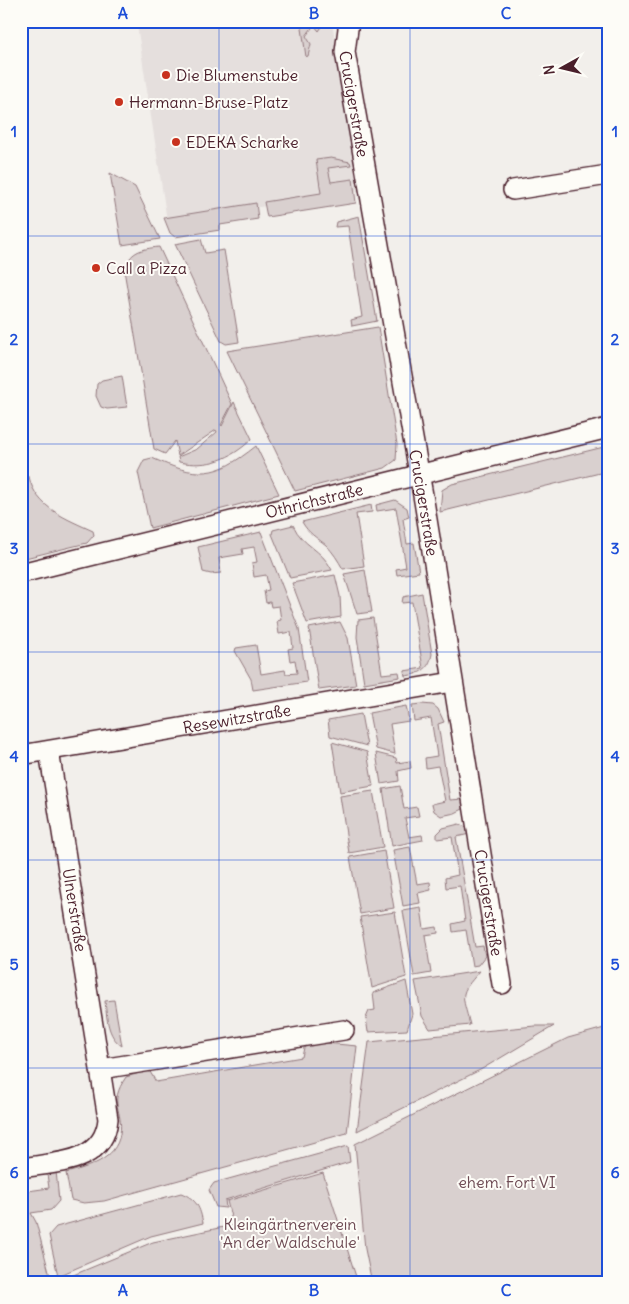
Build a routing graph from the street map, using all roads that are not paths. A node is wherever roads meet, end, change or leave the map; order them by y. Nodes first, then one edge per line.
1 (349, 21) edge
2 (608, 175) edge
3 (513, 190) dead end
4 (608, 428) edge
5 (419, 475) junction
6 (21, 573) edge
7 (452, 682) junction
8 (49, 751) junction
9 (21, 755) edge
10 (502, 984) dead end
11 (344, 1030) dead end
12 (101, 1069) junction
13 (21, 1168) edge

1 - 5 street, Crucigerstraße
2 - 3 street
4 - 5 street, Othrichstraße
5 - 6 street, Othrichstraße
5 - 7 street, Crucigerstraße
7 - 8 street, Resewitzstraße
7 - 10 street, Crucigerstraße
8 - 9 street, Resewitzstraße
8 - 12 street, Ulnerstraße
11 - 12 street
12 - 13 street, Ulnerstraße

